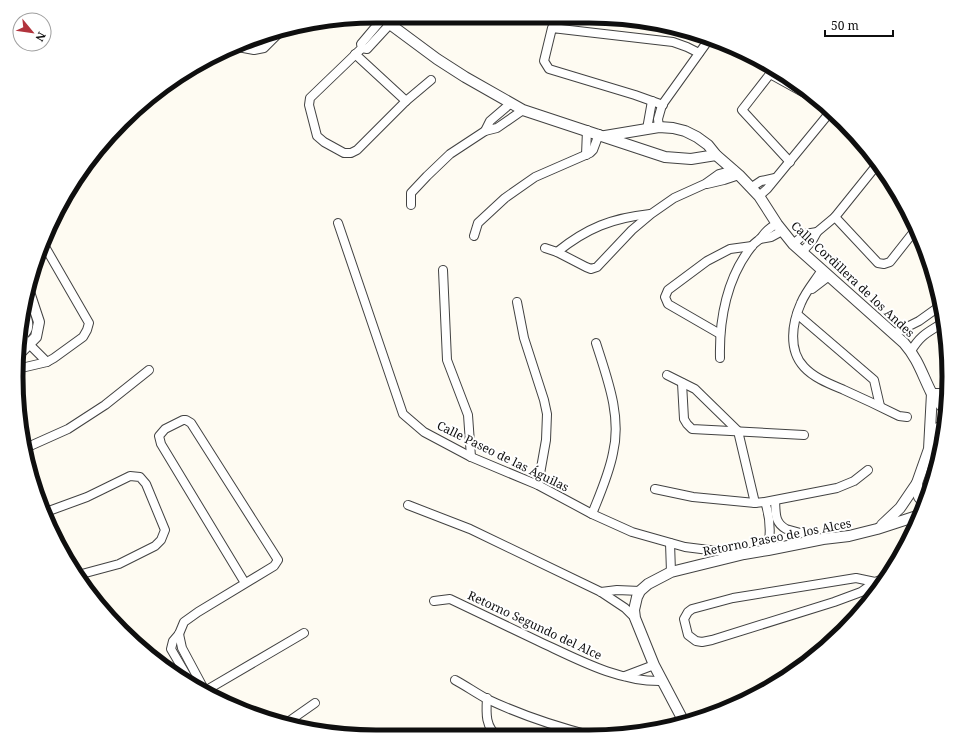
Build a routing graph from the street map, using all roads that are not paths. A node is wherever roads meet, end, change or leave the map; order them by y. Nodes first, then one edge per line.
1 (382, 23) edge
2 (389, 23) edge
3 (272, 39) edge
4 (706, 43) edge
5 (245, 48) edge
6 (699, 53) junction
7 (355, 54) junction
8 (778, 78) edge
9 (431, 80) dead end
10 (406, 101) junction
11 (652, 101) junction
12 (511, 103) junction
13 (663, 105) junction
14 (524, 110) junction
15 (827, 116) edge
16 (659, 127) junction
17 (587, 130) junction
18 (644, 130) junction
19 (485, 131) junction
20 (602, 135) junction
21 (641, 149) junction
22 (716, 155) junction
23 (586, 156) junction
24 (790, 162) junction
25 (874, 168) edge
26 (737, 172) junction
27 (775, 178) junction
28 (752, 187) junction
29 (759, 196) junction
30 (411, 205) dead end
31 (651, 214) junction
32 (835, 217) junction
33 (338, 223) dead end
34 (779, 227) junction
35 (817, 232) junction
36 (912, 234) edge
37 (474, 236) dead end
38 (793, 244) junction
39 (752, 246) junction
40 (545, 248) dead end
41 (47, 250) edge
42 (557, 252) junction
43 (802, 252) junction
44 (443, 270) dead end
45 (826, 273) junction
46 (32, 301) edge
47 (517, 302) dead end
48 (935, 309) edge
49 (797, 314) junction
50 (919, 321) junction
51 (938, 325) edge
52 (927, 332) junction
53 (894, 333) junction
54 (720, 334) junction
55 (25, 339) edge
56 (25, 340) edge
57 (596, 343) dead end
58 (911, 351) junction
59 (720, 358) dead end
60 (47, 362) junction
61 (23, 368) edge
62 (149, 370) dead end
63 (667, 375) dead end
64 (682, 383) junction
65 (932, 393) junction
66 (941, 393) edge
67 (941, 404) edge
68 (880, 406) junction
69 (908, 417) dead end
70 (938, 428) edge
71 (738, 431) junction
72 (930, 434) junction
73 (804, 435) dead end
74 (30, 446) edge
75 (471, 457) junction
76 (868, 470) dead end
77 (917, 483) junction
78 (538, 486) junction
79 (655, 489) dead end
80 (920, 498) edge
81 (770, 502) junction
82 (755, 503) junction
83 (408, 505) dead end
84 (50, 511) edge
85 (592, 514) junction
86 (913, 517) edge
87 (877, 529) junction
88 (823, 539) junction
89 (670, 543) junction
90 (768, 550) junction
91 (744, 554) junction
92 (671, 572) junction
93 (83, 574) edge
94 (875, 582) joint
95 (245, 583) junction
96 (640, 591) junction
97 (601, 592) junction
98 (434, 601) dead end
99 (635, 618) junction
100 (304, 633) dead end
101 (654, 664) junction
102 (625, 676) junction
103 (194, 679) edge
104 (455, 680) dead end
105 (662, 681) junction
106 (210, 689) edge
107 (487, 698) junction
108 (315, 703) dead end
109 (682, 717) edge
110 (292, 720) edge
111 (491, 730) edge
112 (568, 730) edge

1 - 7 street
2 - 12 street, Calle Cordillera de los Andes
3 - 5 street
4 - 6 street
6 - 11 street
6 - 13 street
7 - 10 street
7 - 10 street
8 - 24 street
9 - 10 street
11 - 13 street
11 - 18 street
12 - 14 street, Calle Cordillera de los Andes
12 - 19 street
13 - 16 street
14 - 17 street, Calle Cordillera de los Andes
14 - 19 street
15 - 24 street
16 - 18 street, Calle Cordillera de los Andes
16 - 22 street, Calle Cordillera de los Andes
17 - 20 street, Calle Cordillera de los Andes
17 - 23 street
18 - 20 street, Calle Cordillera de los Andes
18 - 21 street
19 - 30 street
20 - 21 street, Calle Cordillera de los Andes
20 - 23 street
21 - 22 street, Calle Cordillera de los Andes
22 - 26 street, Calle Cordillera de los Andes
23 - 37 street
24 - 27 street
25 - 32 street
26 - 28 street, Calle Cordillera de los Andes
26 - 31 street
27 - 28 street
27 - 29 street
28 - 29 street, Calle Cordillera de los Andes
29 - 34 street, Calle Cordillera de los Andes
31 - 42 street
31 - 42 street
32 - 35 street
32 - 36 street
33 - 75 street, Calle Paseo de las Águilas
34 - 38 street, Calle Cordillera de los Andes
34 - 39 street
35 - 38 street
35 - 43 street
38 - 43 street, Calle Cordillera de los Andes
39 - 54 street
39 - 54 street
40 - 42 street
41 - 60 street
43 - 45 street, Calle Cordillera de los Andes
44 - 75 street
45 - 49 street
45 - 53 street, Calle Cordillera de los Andes
46 - 55 street
47 - 78 street
48 - 50 street
49 - 68 street
49 - 68 street
50 - 52 street
50 - 53 street
51 - 52 street
52 - 58 street
53 - 58 street, Calle Cordillera de los Andes
54 - 59 street
56 - 60 street
57 - 85 street
58 - 65 street, Calle Cordillera de los Andes
60 - 61 street
62 - 74 street
63 - 64 street
64 - 71 street
64 - 71 street
65 - 66 street
65 - 67 street, Calle Cordillera de los Andes
65 - 72 street
68 - 69 street
70 - 72 street
71 - 73 street
71 - 82 street
72 - 77 street
75 - 78 street, Calle Paseo de las Águilas
76 - 81 street
77 - 80 street
77 - 87 street
78 - 85 street, Calle Paseo de las Águilas
79 - 82 street
81 - 82 street
81 - 88 street
81 - 90 street
83 - 97 street
84 - 93 street
85 - 89 street, Calle Paseo de las Águilas
86 - 87 street
87 - 88 street, Retorno Paseo de los Alces
88 - 90 street, Retorno Paseo de los Alces
89 - 91 street, Calle Paseo de las Águilas
89 - 92 street
90 - 91 street, Retorno Paseo de los Alces
91 - 92 street, Retorno Paseo de los Alces
92 - 96 street, Retorno Paseo de los Alces
94 - 94 street
95 - 95 street
95 - 103 street
96 - 97 street
96 - 99 street
97 - 99 street
98 - 102 street, Retorno Segundo del Alce
99 - 101 street
100 - 106 street
101 - 102 street
101 - 105 street
102 - 105 street, Retorno Segundo del Alce
104 - 107 street
105 - 109 street
107 - 111 street
107 - 112 street
108 - 110 street

